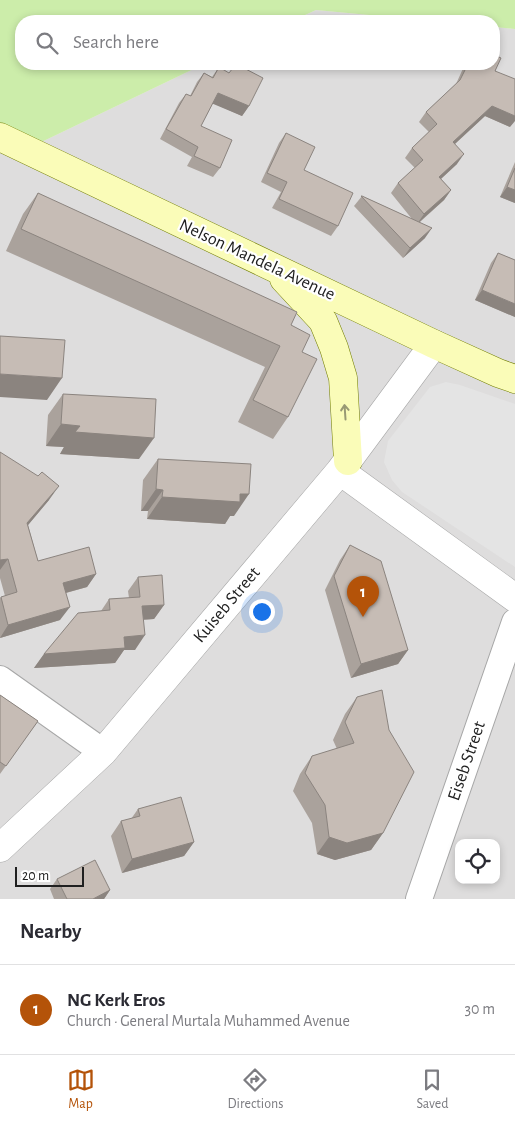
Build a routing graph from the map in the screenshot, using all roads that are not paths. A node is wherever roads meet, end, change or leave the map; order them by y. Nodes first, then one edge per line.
1 (0, 137) edge
2 (274, 268) junction
3 (434, 344) junction
4 (515, 379) edge
5 (344, 466) junction
6 (515, 598) edge
7 (515, 622) edge
8 (0, 679) edge
9 (103, 752) junction
10 (0, 848) edge
11 (419, 899) edge

1 - 2 main road, Nelson Mandela Avenue
2 - 3 main road, Nelson Mandela Avenue
5 -> 2 main road
3 - 4 main road, Nelson Mandela Avenue
3 - 5 street, Kuiseb Street
5 - 6 street
5 - 9 street, Kuiseb Street
7 - 11 street, Eiseb Street
8 - 9 street
9 - 10 street, Kuiseb Street

